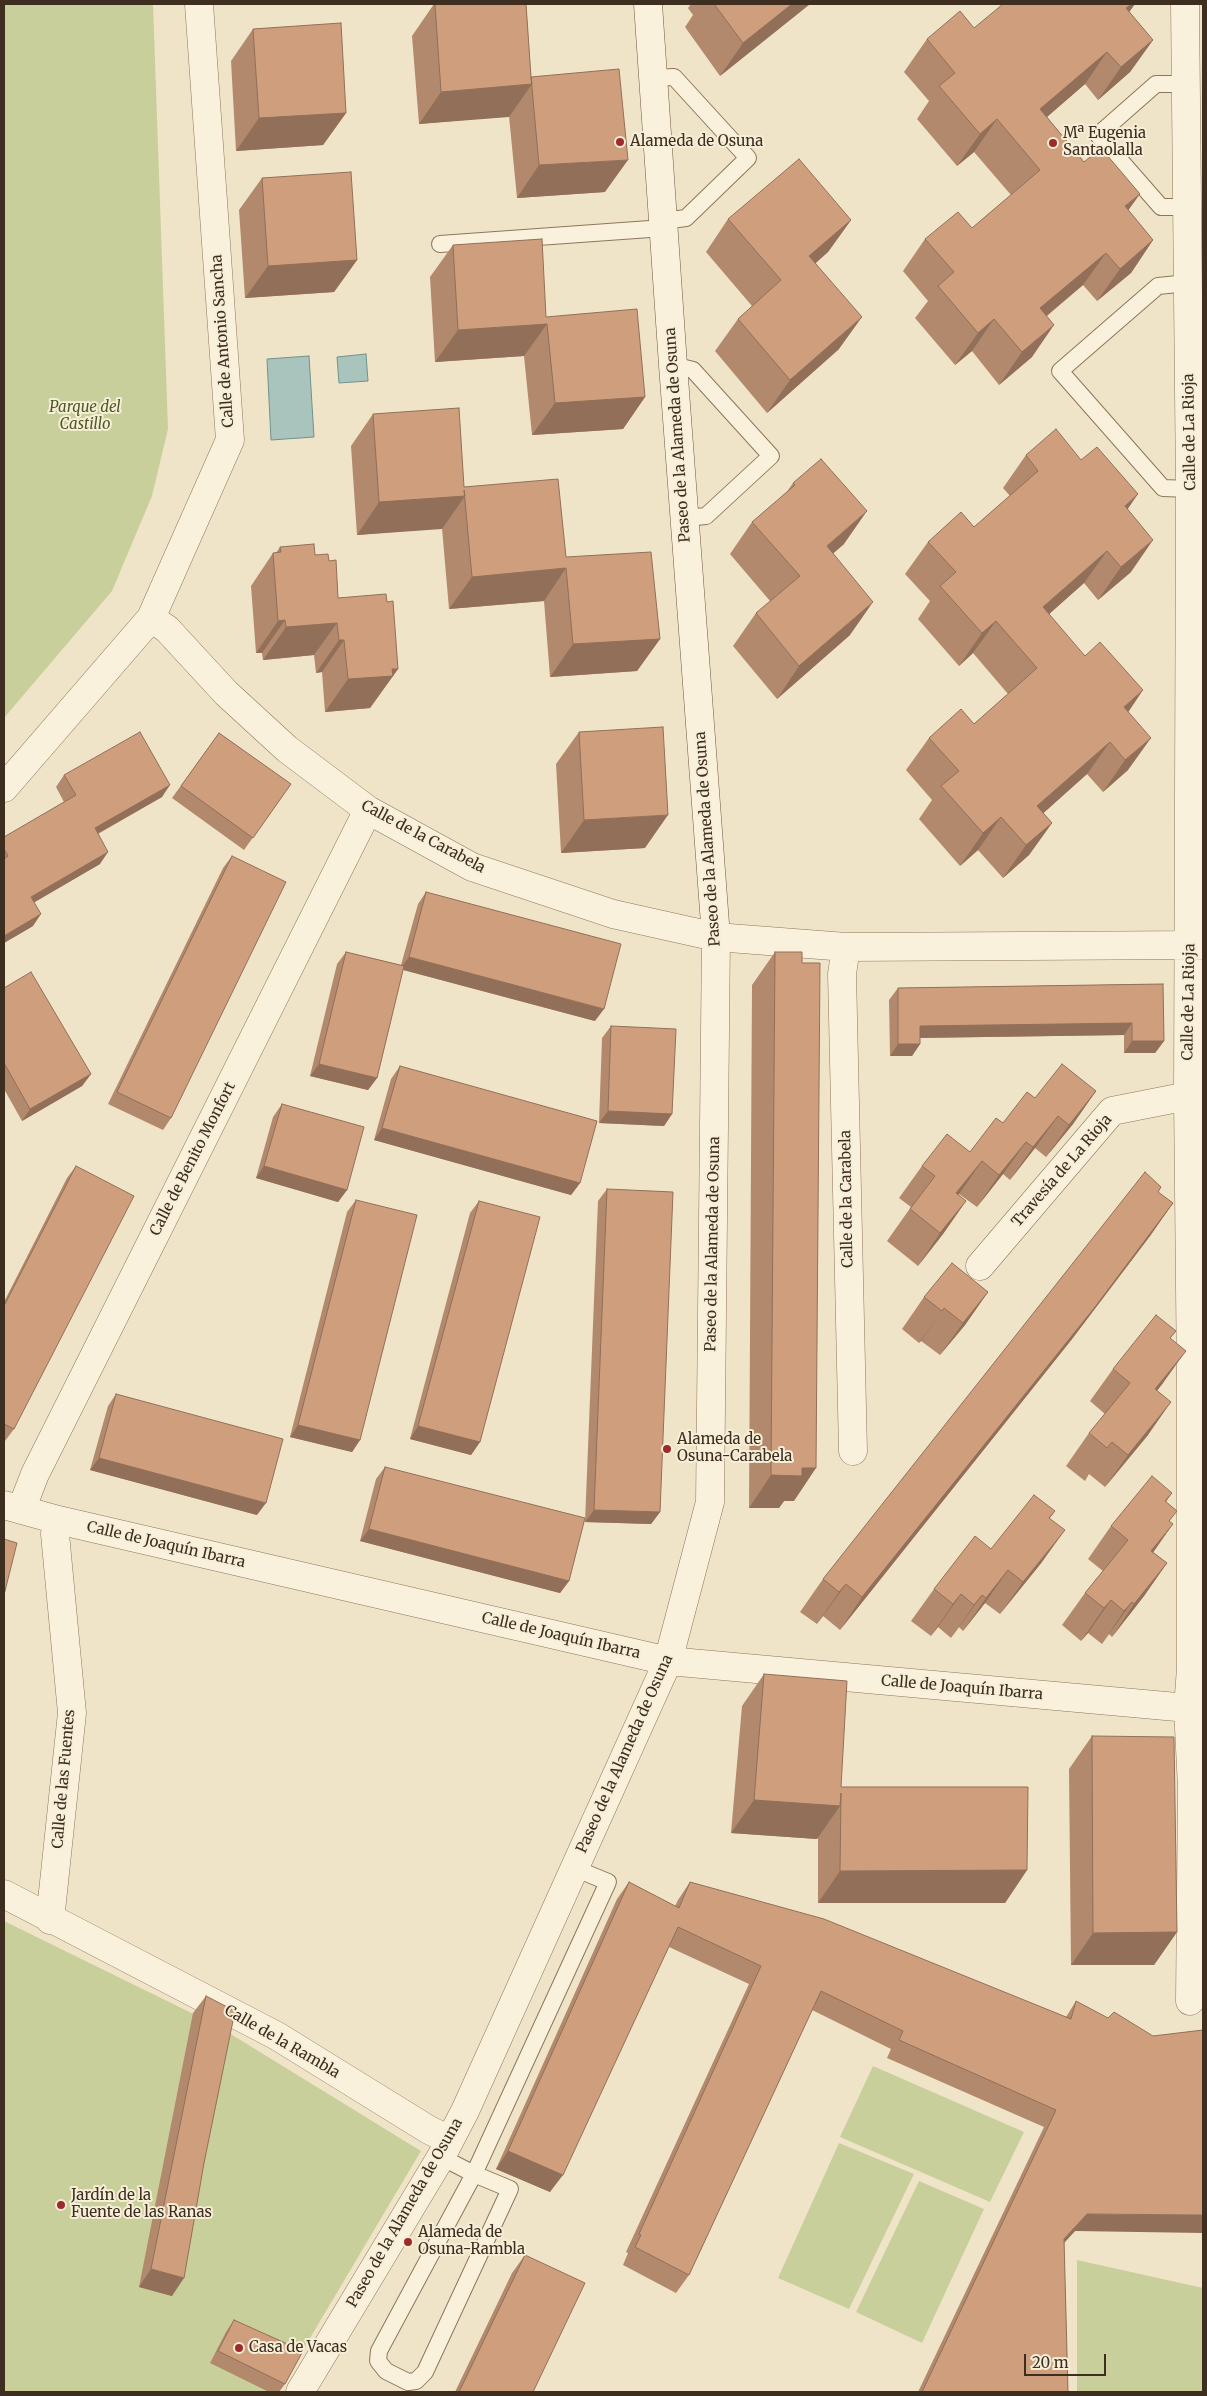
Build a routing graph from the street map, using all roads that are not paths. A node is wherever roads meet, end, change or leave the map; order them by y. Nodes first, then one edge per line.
1 (198, 4) edge
2 (648, 4) edge
3 (1185, 4) edge
4 (654, 78) junction
5 (1186, 84) junction
6 (1188, 207) junction
7 (663, 224) junction
8 (440, 244) dead end
9 (1188, 283) junction
10 (673, 365) junction
11 (1190, 489) junction
12 (685, 518) junction
13 (151, 618) junction
14 (4, 788) edge
15 (368, 810) junction
16 (716, 937) junction
17 (1196, 945) edge
18 (846, 947) junction
19 (1188, 1096) junction
20 (980, 1266) dead end
21 (853, 1451) dead end
22 (12, 1507) edge
23 (58, 1520) junction
24 (668, 1661) junction
25 (1188, 1708) junction
26 (1198, 1800) edge
27 (574, 1868) junction
28 (4, 1894) edge
29 (50, 1920) junction
30 (1190, 2001) dead end
31 (445, 2149) junction
32 (474, 2174) junction
33 (300, 2392) edge

1 - 13 street, Calle de Antonio Sancha
2 - 4 street, Paseo de la Alameda de Osuna
3 - 5 street, Calle de La Rioja
4 - 7 street, Paseo de la Alameda de Osuna
4 - 7 lane
5 - 6 street, Calle de La Rioja
5 - 6 lane
6 - 9 street, Calle de La Rioja
7 - 8 lane
7 - 10 street, Paseo de la Alameda de Osuna
9 - 11 street, Calle de La Rioja
9 - 11 lane
10 - 12 street, Paseo de la Alameda de Osuna
10 - 12 lane
11 - 17 street, Calle de La Rioja
12 - 16 street, Paseo de la Alameda de Osuna
13 - 14 street, Calle de Antonio Sancha
13 - 15 street, Calle de la Carabela
15 - 16 street, Calle de la Carabela
15 - 22 street, Calle de Benito Monfort
16 - 18 street, Calle de la Carabela
16 - 24 street, Paseo de la Alameda de Osuna
17 - 18 street, Calle de la Carabela
17 - 19 street, Calle de La Rioja
18 - 21 street, Calle de la Carabela
19 - 20 street, Travesía de La Rioja
19 - 25 street, Calle de La Rioja
22 - 23 street, Calle de Joaquín Ibarra
23 - 24 street, Calle de Joaquín Ibarra
23 - 29 street, Calle de las Fuentes
24 - 25 street, Calle de Joaquín Ibarra
24 - 27 street, Paseo de la Alameda de Osuna
25 - 26 street, Calle de La Rioja
26 - 30 street, Calle de La Rioja
27 - 31 street, Paseo de la Alameda de Osuna
27 - 32 lane
28 - 29 street, Calle de la Rambla
29 - 31 street, Calle de la Rambla
31 - 32 lane
31 - 33 street, Paseo de la Alameda de Osuna
32 - 32 lane

